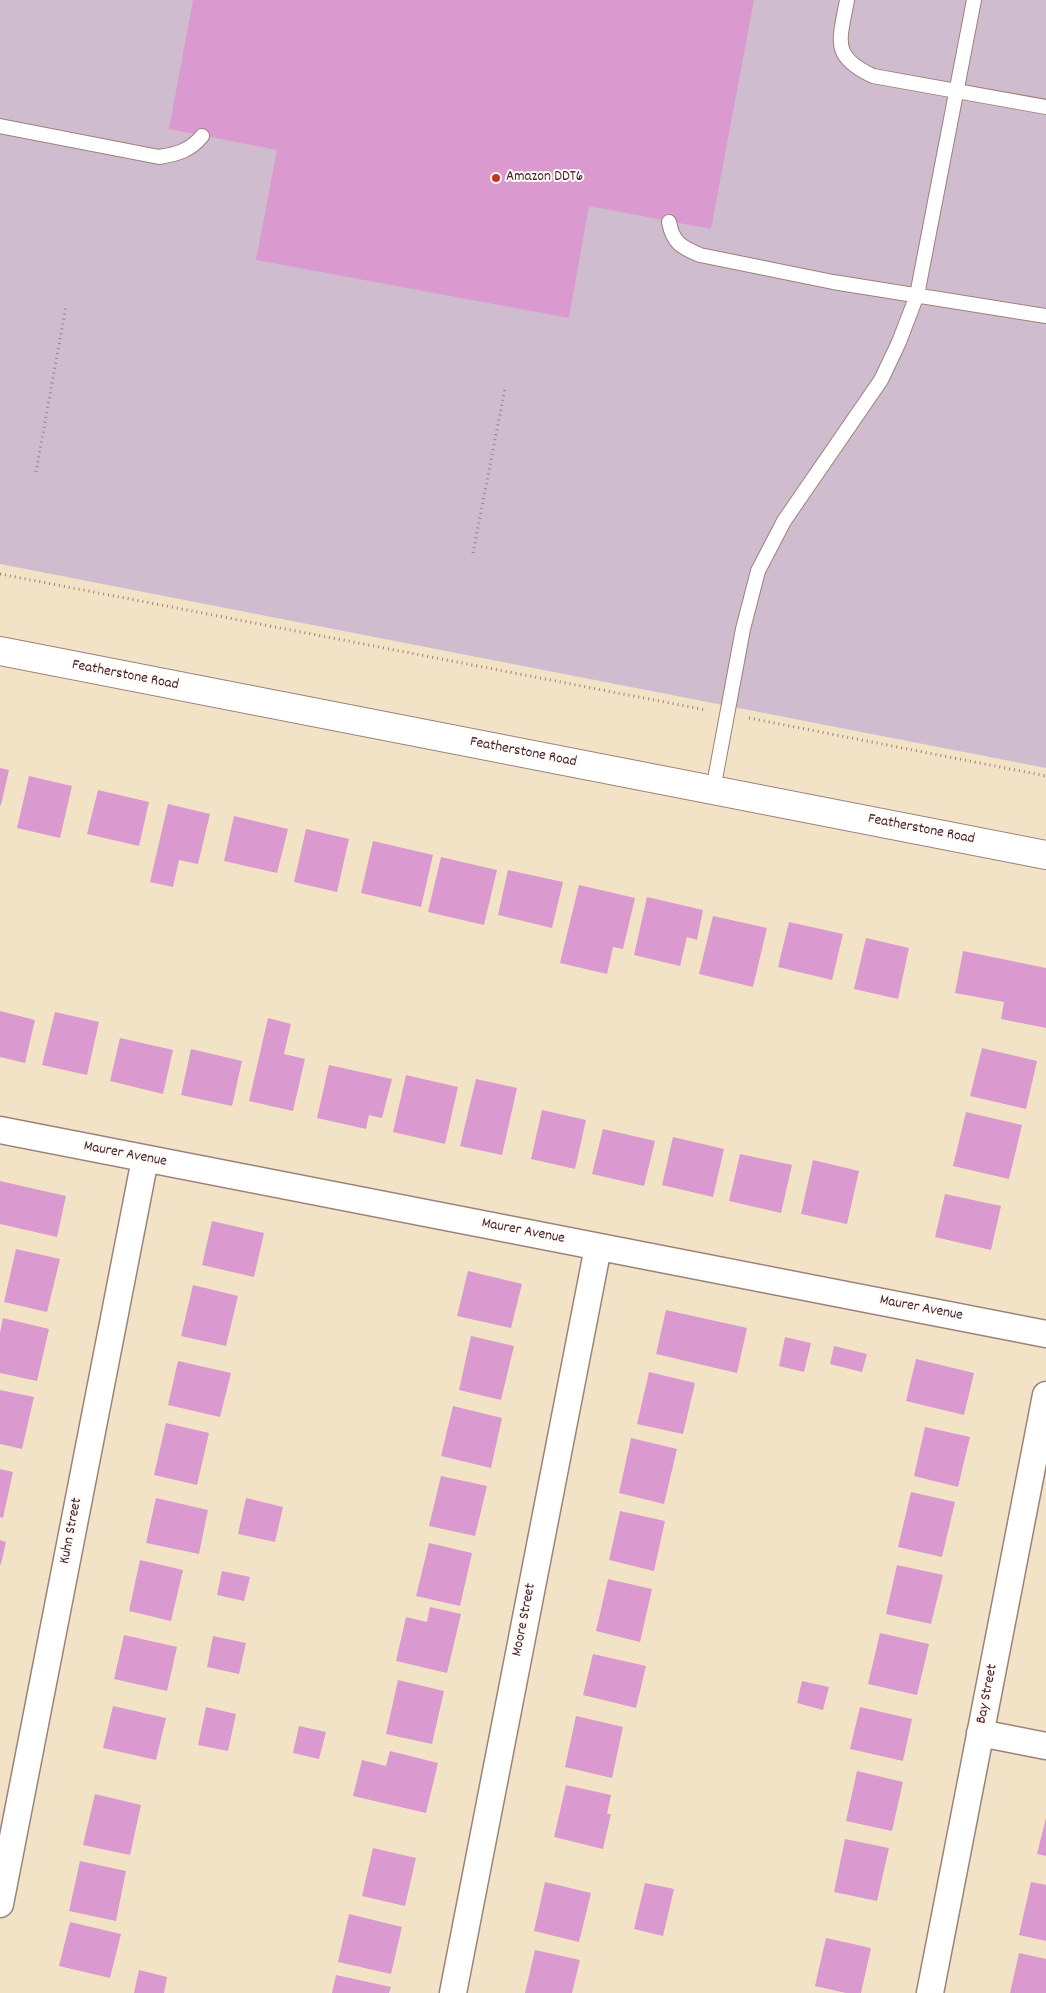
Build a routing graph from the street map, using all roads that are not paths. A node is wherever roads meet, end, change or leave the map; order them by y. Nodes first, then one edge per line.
1 (848, 0) edge
2 (974, 0) edge
3 (957, 91) junction
4 (1046, 107) edge
5 (0, 126) edge
6 (202, 136) dead end
7 (669, 222) dead end
8 (917, 295) junction
9 (1046, 316) edge
10 (0, 651) edge
11 (713, 790) junction
12 (1046, 855) edge
13 (0, 1130) edge
14 (145, 1158) junction
15 (598, 1246) junction
16 (1046, 1334) edge
17 (1046, 1395) edge
18 (980, 1733) junction
19 (1046, 1746) edge
20 (0, 1904) edge
21 (453, 1993) edge
22 (930, 1993) edge

1 - 3 lane
2 - 3 lane
3 - 4 lane
3 - 8 lane
5 - 6 lane
7 - 8 lane
8 - 9 lane
8 - 11 lane
10 - 11 street, Featherstone Road
11 - 12 street, Featherstone Road
13 - 14 street, Maurer Avenue
14 - 15 street, Maurer Avenue
14 - 20 street, Kuhn Street
15 - 16 street, Maurer Avenue
15 - 21 street, Moore Street
17 - 18 street, Bay Street
18 - 19 street
18 - 22 street, Bay Street

